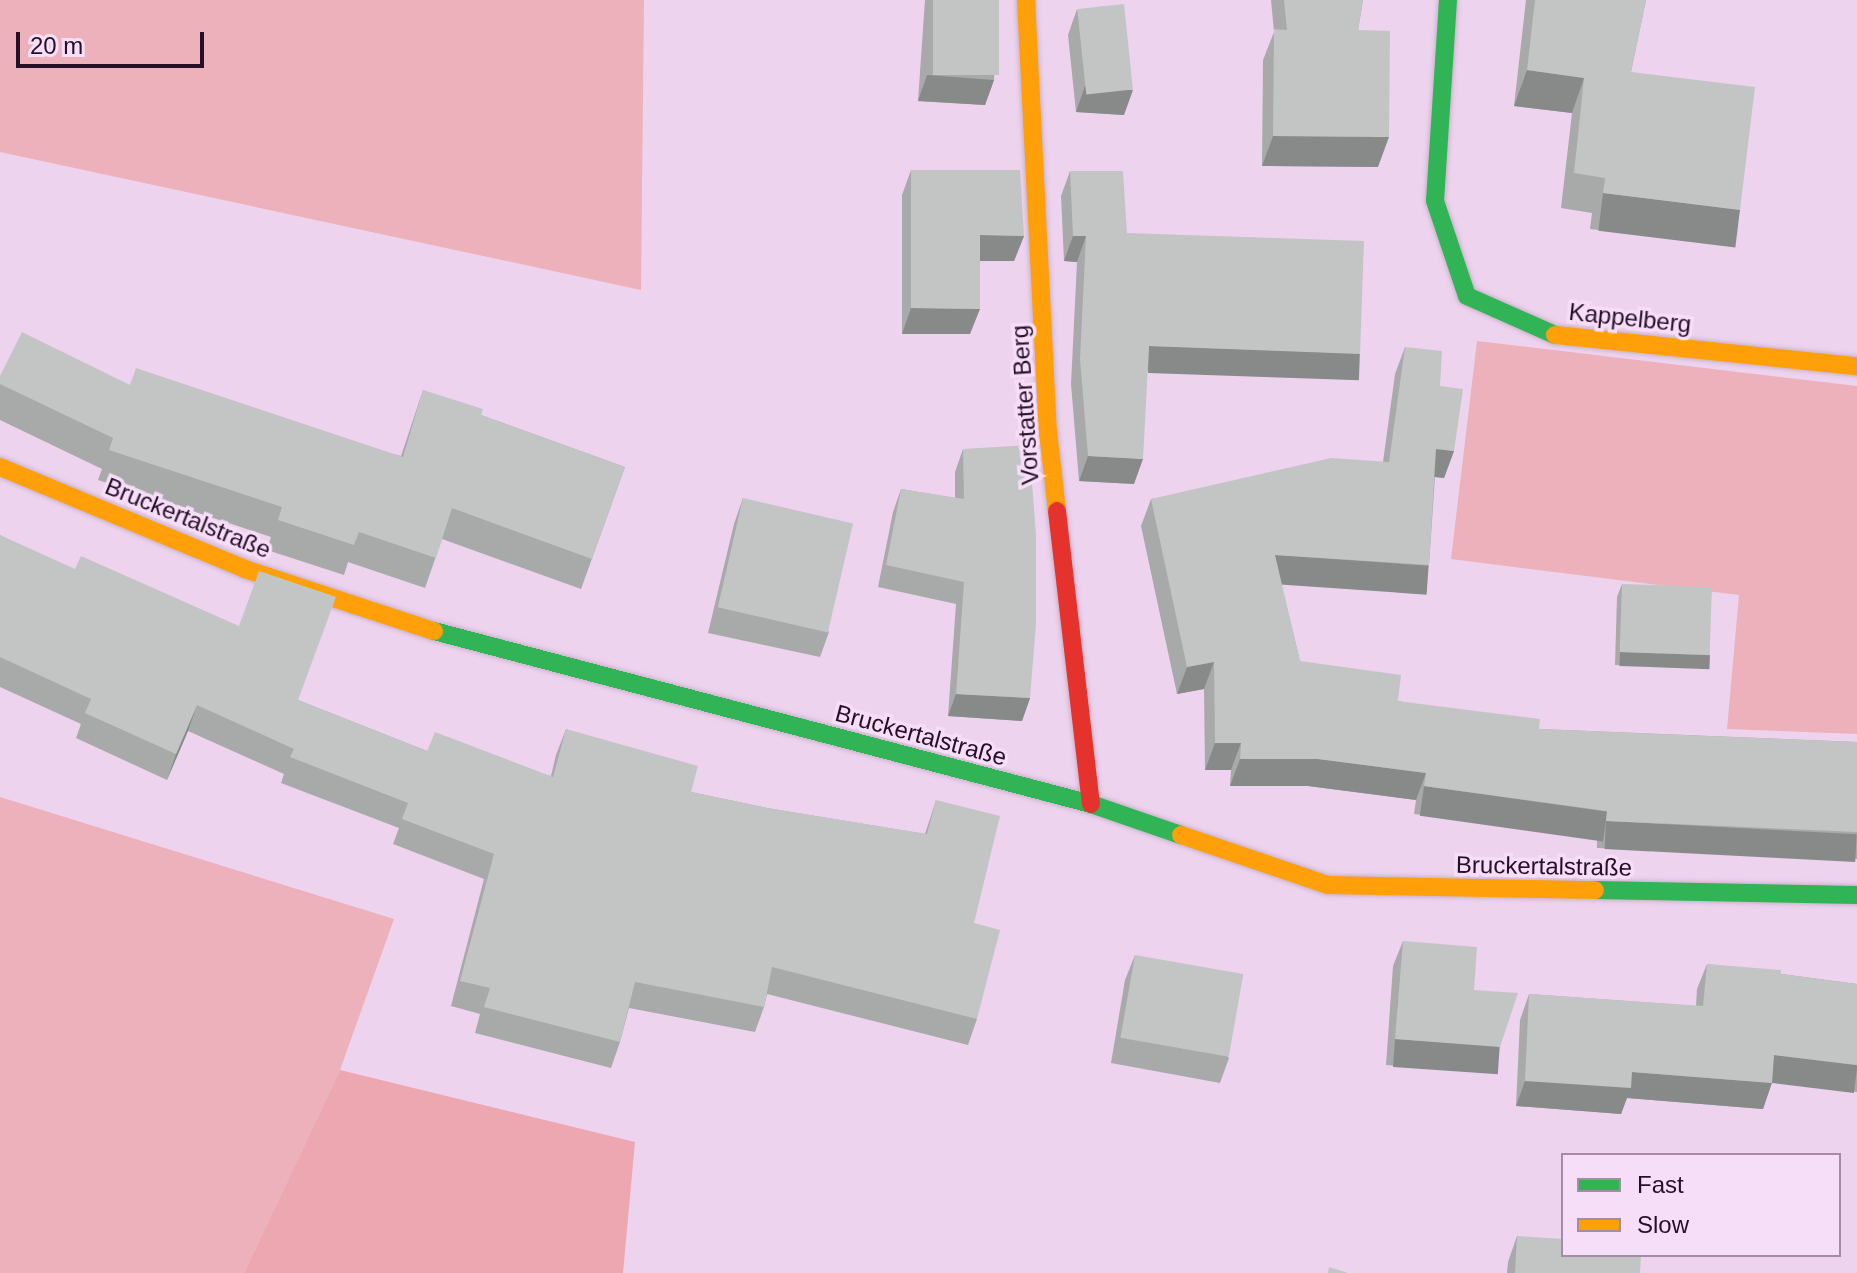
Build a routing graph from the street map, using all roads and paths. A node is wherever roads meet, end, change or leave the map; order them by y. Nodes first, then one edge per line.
1 (1026, 0) edge
2 (1448, 0) edge
3 (1857, 366) edge
4 (0, 467) edge
5 (1091, 804) junction
6 (1857, 895) edge

1 - 5 street, Vorstatter Berg
2 - 3 street, Kappelberg
4 - 5 street, Bruckertalstraße
5 - 6 street, Bruckertalstraße

